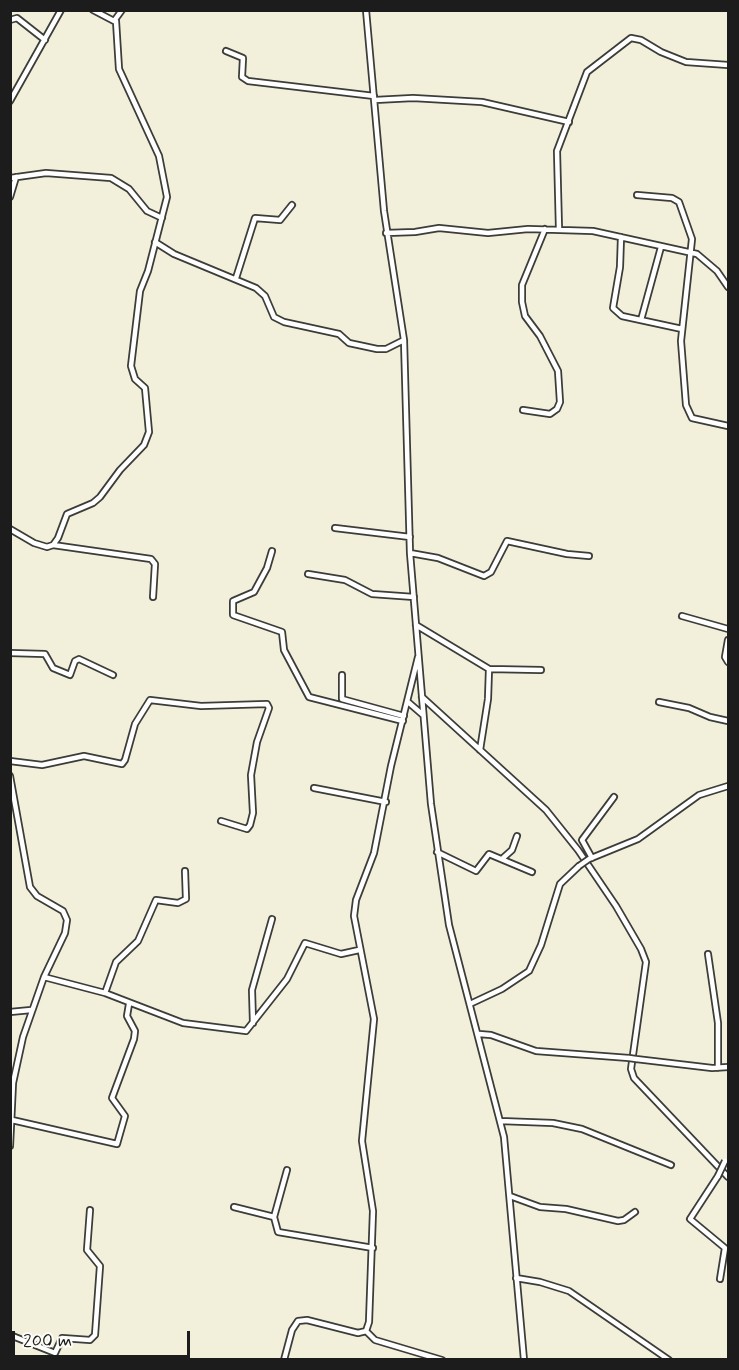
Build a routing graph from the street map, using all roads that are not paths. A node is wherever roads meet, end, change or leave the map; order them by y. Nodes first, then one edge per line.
1 (61, 10) edge
2 (93, 10) edge
3 (122, 10) edge
4 (366, 10) edge
5 (10, 20) edge
6 (116, 21) junction
7 (45, 40) junction
8 (226, 51) dead end
9 (729, 65) edge
10 (374, 98) junction
11 (10, 101) edge
12 (569, 122) junction
13 (13, 178) edge
14 (637, 195) dead end
15 (10, 196) edge
16 (292, 205) dead end
17 (162, 218) junction
18 (545, 229) junction
19 (559, 229) junction
20 (386, 233) junction
21 (621, 237) junction
22 (155, 242) junction
23 (661, 247) junction
24 (690, 251) junction
25 (236, 278) junction
26 (729, 287) edge
27 (641, 320) junction
28 (682, 328) junction
29 (404, 340) junction
30 (523, 410) dead end
31 (729, 426) edge
32 (335, 528) dead end
33 (10, 529) edge
34 (410, 537) junction
35 (53, 545) junction
36 (272, 551) dead end
37 (410, 553) junction
38 (589, 556) dead end
39 (308, 574) dead end
40 (153, 597) dead end
41 (414, 597) junction
42 (682, 616) dead end
43 (416, 625) junction
44 (729, 629) edge
45 (729, 640) edge
46 (419, 651) junction
47 (10, 653) edge
48 (729, 662) edge
49 (489, 669) junction
50 (541, 670) dead end
51 (112, 675) dead end
52 (342, 675) dead end
53 (422, 697) junction
54 (408, 702) junction
55 (659, 702) dead end
56 (423, 715) junction
57 (403, 718) junction
58 (729, 721) edge
59 (480, 750) junction
60 (10, 761) edge
61 (10, 776) edge
62 (729, 786) edge
63 (314, 788) dead end
64 (614, 798) dead end
65 (386, 802) junction
66 (221, 821) dead end
67 (517, 836) dead end
68 (438, 852) junction
69 (503, 858) junction
70 (590, 858) junction
71 (186, 871) dead end
72 (532, 872) dead end
73 (272, 919) dead end
74 (359, 950) junction
75 (708, 954) dead end
76 (44, 977) junction
77 (105, 993) junction
78 (129, 1004) junction
79 (470, 1004) junction
80 (31, 1010) junction
81 (10, 1012) edge
82 (253, 1023) junction
83 (479, 1034) junction
84 (718, 1068) junction
85 (727, 1068) edge
86 (12, 1120) junction
87 (500, 1121) junction
88 (10, 1146) edge
89 (729, 1154) edge
90 (671, 1165) dead end
91 (287, 1170) dead end
92 (729, 1177) edge
93 (510, 1197) junction
94 (234, 1207) dead end
95 (90, 1210) dead end
96 (635, 1212) dead end
97 (274, 1217) junction
98 (373, 1248) junction
99 (516, 1278) junction
100 (720, 1279) dead end
101 (366, 1331) junction
102 (10, 1335) edge
103 (412, 1352) junction
104 (55, 1353) junction
105 (53, 1359) edge
106 (284, 1359) edge
107 (411, 1359) edge
108 (442, 1359) edge
109 (524, 1359) edge
110 (669, 1359) edge

1 - 7 street
2 - 6 street
3 - 6 street
4 - 10 street
5 - 7 street
6 - 17 street
7 - 11 street
8 - 10 street
9 - 12 street
10 - 12 street
10 - 20 street
12 - 19 street
13 - 15 street
13 - 17 street
14 - 24 street
16 - 25 street
17 - 22 street
18 - 19 street
18 - 20 street
18 - 30 street
19 - 21 street
20 - 29 street
21 - 23 street
21 - 27 street
22 - 25 street
22 - 35 street
23 - 24 street
23 - 27 street
24 - 26 street
24 - 28 street
25 - 29 street
27 - 28 street
28 - 31 street
29 - 34 street
32 - 34 street
33 - 35 street
34 - 37 street
35 - 40 street
36 - 57 street
37 - 38 street
37 - 41 street
39 - 41 street
41 - 43 street
42 - 44 street
43 - 46 street
43 - 49 street
45 - 48 street
46 - 53 street
46 - 54 street
47 - 51 street
49 - 50 street
49 - 59 street
52 - 57 street
53 - 56 street
53 - 59 street
54 - 56 street
54 - 57 street
55 - 58 street
56 - 68 street
57 - 65 street
59 - 92 street
60 - 66 street
61 - 76 street
62 - 70 street
63 - 65 street
64 - 70 street
65 - 74 street
67 - 69 street
68 - 69 street
68 - 79 street
69 - 72 street
70 - 79 street, bridge
71 - 77 street
73 - 82 street
74 - 82 street
74 - 98 street
75 - 84 street
76 - 77 street
76 - 80 street
77 - 78 street
78 - 82 street
78 - 86 street
79 - 83 street
80 - 81 street
80 - 86 street
83 - 84 street, bridge
83 - 87 street
84 - 85 street
86 - 88 street
87 - 90 street
87 - 93 street
89 - 100 street, bridge
91 - 97 street
93 - 96 street
93 - 99 street
94 - 97 street
95 - 104 street
97 - 98 street
98 - 101 street
99 - 109 street
99 - 110 street
101 - 103 street
101 - 106 street
102 - 104 street
103 - 107 street
103 - 108 street
104 - 105 street

